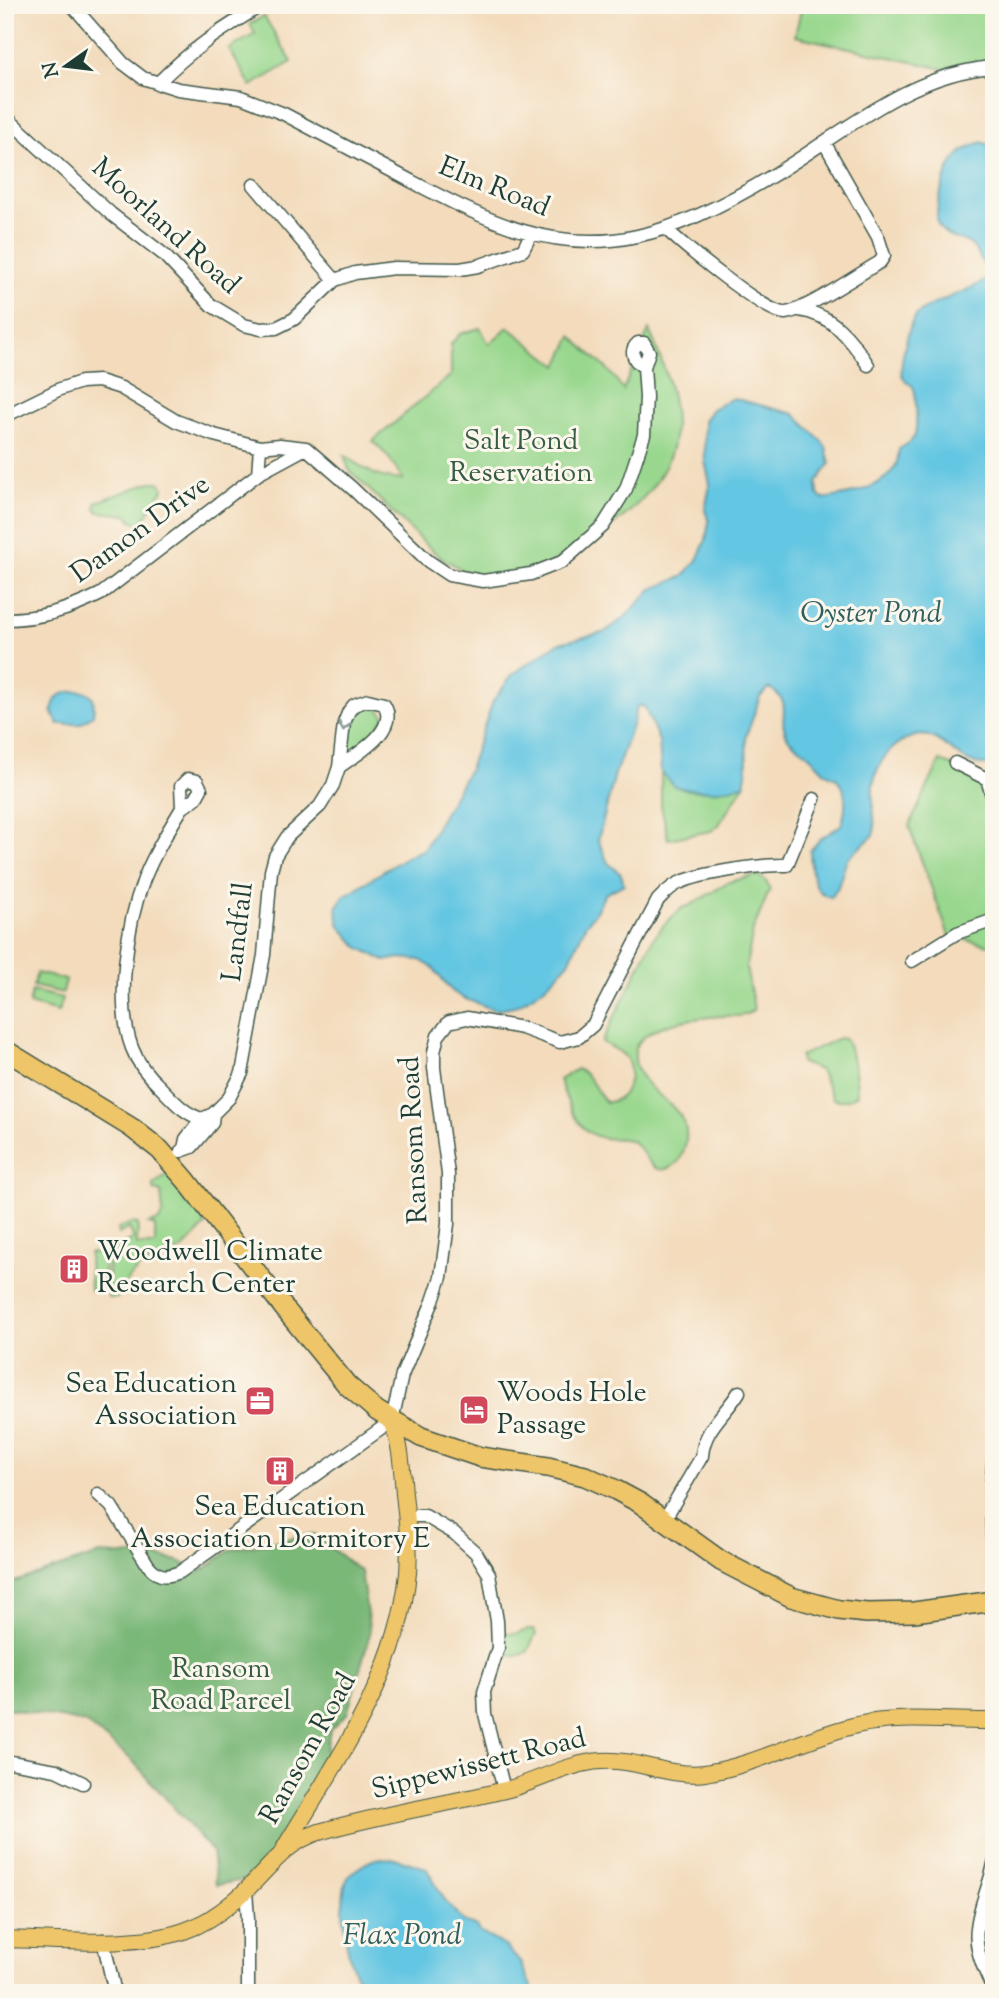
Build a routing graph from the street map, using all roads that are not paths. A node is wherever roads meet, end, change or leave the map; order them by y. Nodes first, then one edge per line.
1 (72, 5) edge
2 (262, 5) edge
3 (994, 67) edge
4 (157, 84) junction
5 (5, 116) edge
6 (824, 142) junction
7 (254, 185) dead end
8 (666, 229) junction
9 (531, 234) junction
10 (335, 281) junction
11 (799, 310) junction
12 (868, 365) dead end
13 (644, 368) dead end
14 (5, 416) edge
15 (260, 447) junction
16 (306, 448) junction
17 (258, 474) junction
18 (5, 619) edge
19 (954, 763) dead end
20 (339, 767) junction
21 (814, 799) dead end
22 (994, 802) edge
23 (181, 808) dead end
24 (994, 920) edge
25 (912, 961) dead end
26 (5, 1050) edge
27 (208, 1117) junction
28 (177, 1155) junction
29 (739, 1392) dead end
30 (392, 1421) junction
31 (994, 1454) edge
32 (98, 1494) dead end
33 (407, 1516) junction
34 (664, 1520) junction
35 (994, 1594) edge
36 (994, 1601) edge
37 (994, 1721) edge
38 (5, 1761) edge
39 (83, 1783) dead end
40 (505, 1790) junction
41 (284, 1849) junction
42 (994, 1864) edge
43 (246, 1891) junction
44 (5, 1939) edge
45 (103, 1940) junction
46 (994, 1991) edge
47 (115, 1993) edge
48 (248, 1993) edge

1 - 4 street, Elm Road
2 - 4 street
3 - 6 street, Elm Road
4 - 9 street, Elm Road
5 - 10 street, Moorland Road
6 - 8 street, Elm Road
6 - 11 street
7 - 10 street
8 - 9 street, Elm Road
8 - 11 street
9 - 10 street, Moorland Road
11 - 12 street
13 - 16 street
14 - 15 street
15 - 16 street
15 - 17 street
16 - 17 street, Damon Drive
17 - 18 street, Damon Drive
19 - 22 street
20 -> 20 street, Landfall
20 - 27 street, Landfall
21 - 30 street, Ransom Road
23 - 27 street
24 - 25 street
26 - 28 highway
27 - 28 street, Landfall
28 - 30 highway
29 - 34 street
30 - 32 street
30 - 33 main road, Ransom Road
30 - 34 highway
31 - 35 street
33 - 40 street
33 - 41 main road, Ransom Road
34 - 36 highway
37 - 40 main road, Sippewissett Road
38 - 39 street
40 - 41 main road, Sippewissett Road
41 - 43 main road, Sippewissett Road
42 - 46 street
43 - 45 main road, Sippewissett Road
43 - 48 street
44 - 45 main road, Sippewissett Road
45 - 47 street

